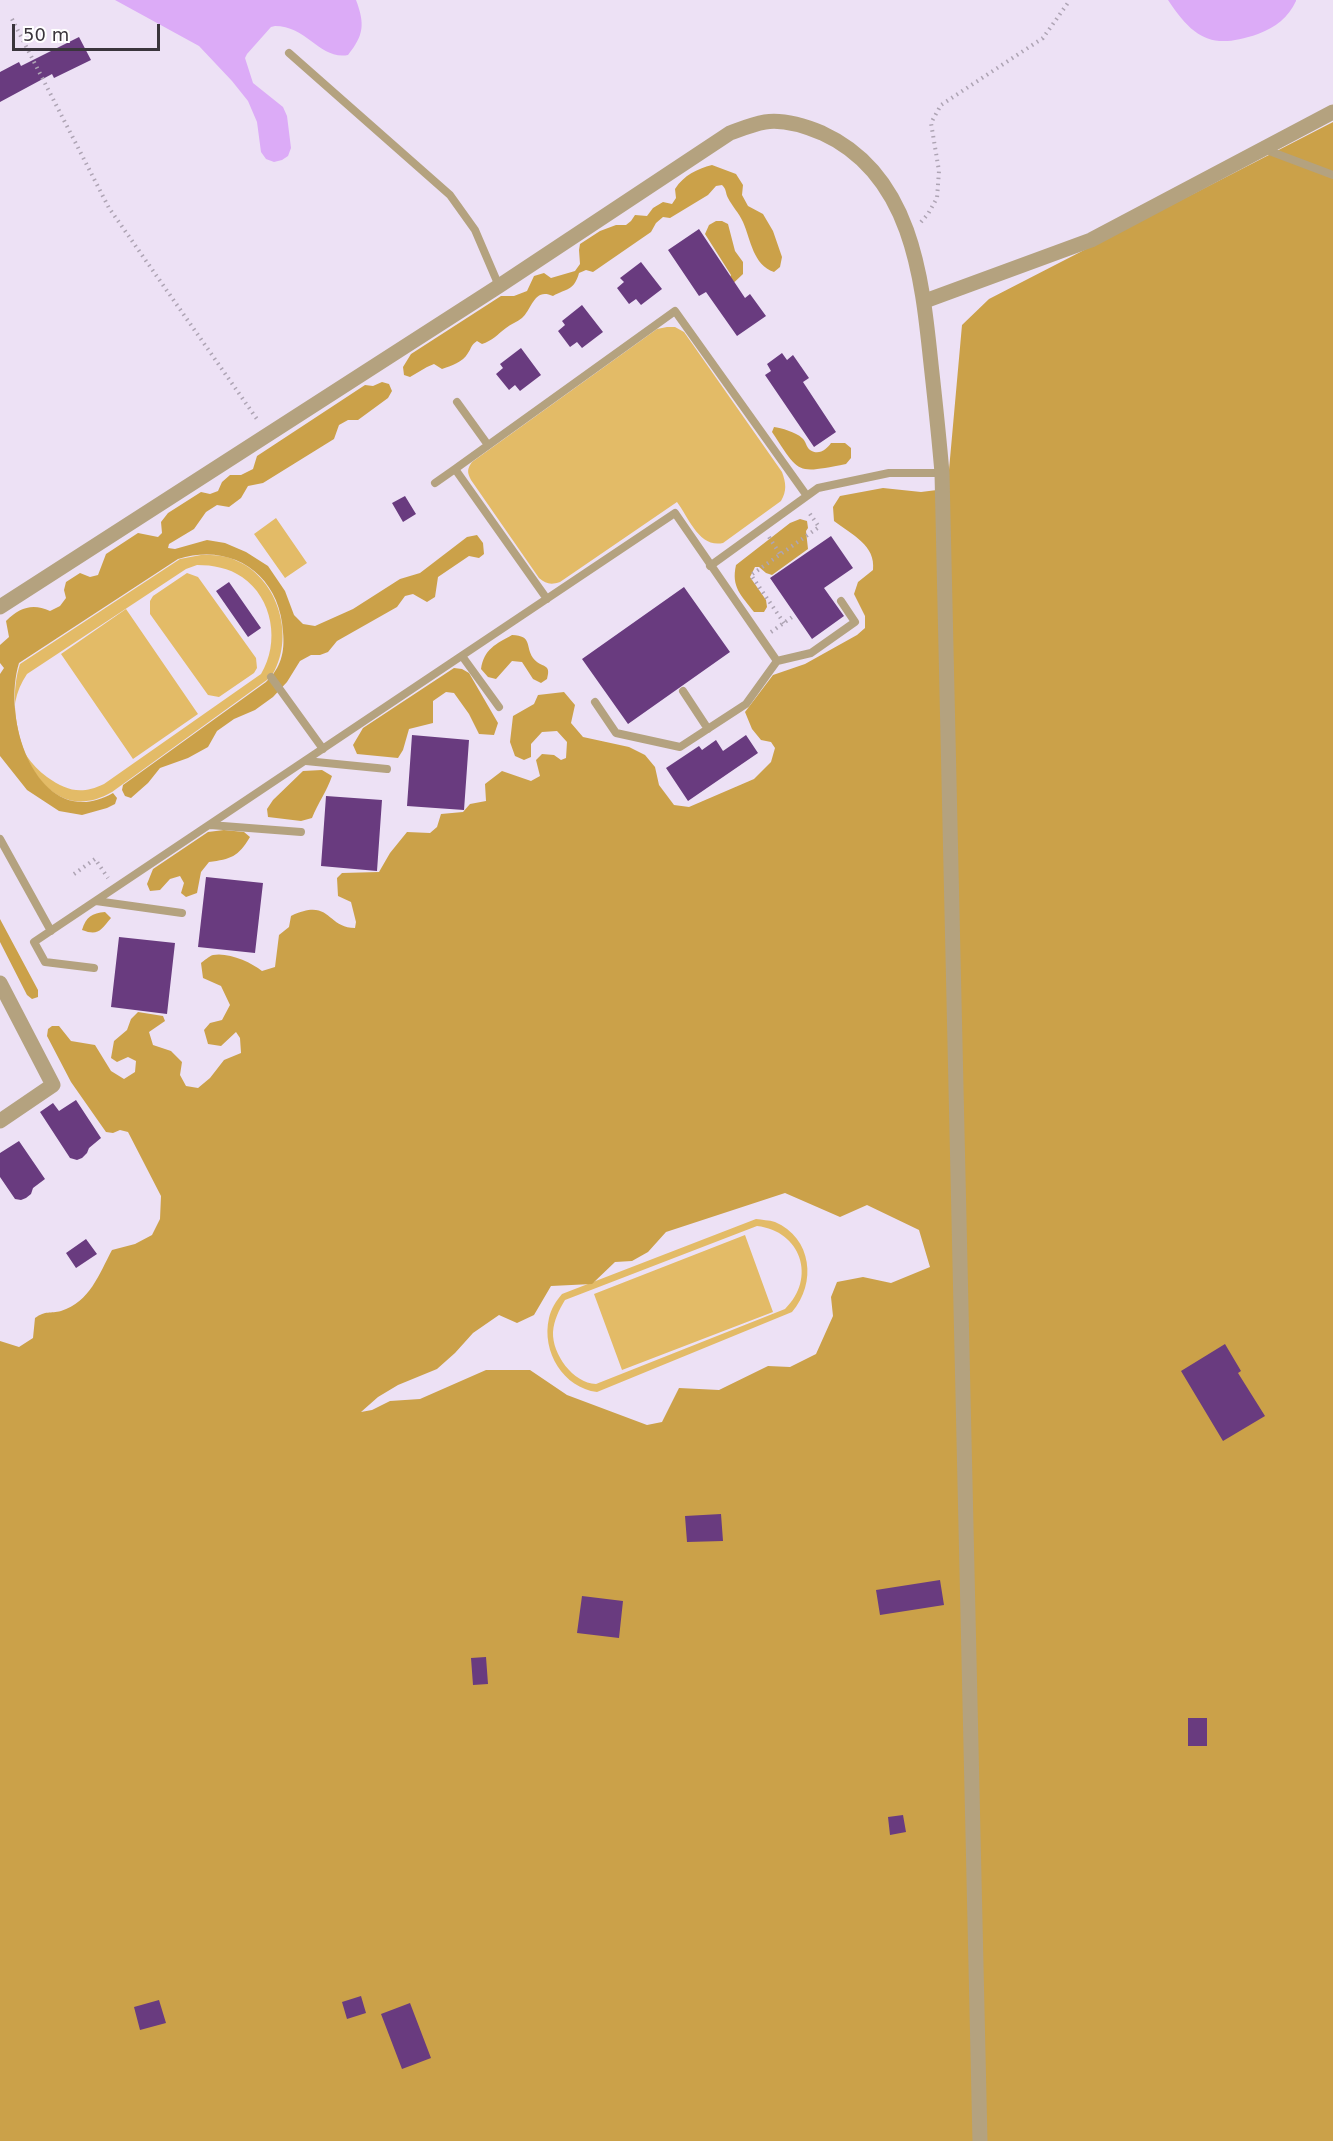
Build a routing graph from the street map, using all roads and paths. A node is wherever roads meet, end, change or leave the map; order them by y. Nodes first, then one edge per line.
1 (1070, 0) edge
2 (12, 19) dead end
3 (289, 52) dead end
4 (1333, 112) edge
5 (1264, 149) junction
6 (1333, 175) edge
7 (909, 235) junction
8 (499, 286) junction
9 (925, 301) junction
10 (457, 402) dead end
11 (268, 434) junction
12 (488, 445) junction
13 (454, 469) junction
14 (942, 473) junction
15 (435, 483) dead end
16 (804, 498) junction
17 (710, 566) junction
18 (547, 599) junction
19 (842, 601) dead end
20 (0, 607) edge
21 (795, 615) dead end
22 (784, 623) junction
23 (762, 639) junction
24 (462, 656) junction
25 (777, 661) junction
26 (271, 677) dead end
27 (683, 691) dead end
28 (595, 702) dead end
29 (499, 707) dead end
30 (708, 729) junction
31 (323, 749) junction
32 (306, 761) junction
33 (387, 769) dead end
34 (210, 825) junction
35 (301, 832) dead end
36 (0, 839) edge
37 (74, 874) dead end
38 (115, 888) junction
39 (96, 901) junction
40 (182, 913) dead end
41 (51, 931) junction
42 (94, 968) dead end
43 (0, 983) edge
44 (0, 1121) edge
45 (980, 2141) edge

1 - 7 path
2 - 11 path
3 - 8 lane
4 - 5 street
5 - 6 lane
5 - 9 street
7 - 8 street
7 - 9 street
8 - 11 street
9 - 14 street
10 - 12 lane
11 - 20 street
12 - 13 lane
12 - 16 lane
13 - 15 lane
13 - 18 lane
14 - 16 lane
14 - 45 street
16 - 17 lane
16 - 22 path
17 - 18 lane
17 - 23 lane
18 - 24 lane
19 - 25 lane
21 - 22 path
22 - 23 path
23 - 25 lane
24 - 29 lane
24 - 31 lane
25 - 30 lane
26 - 31 lane
27 - 30 lane
28 - 30 lane
31 - 32 lane
32 - 33 lane
32 - 34 lane
34 - 35 lane
34 - 38 lane
36 - 41 lane
37 - 38 path
38 - 39 lane
39 - 40 lane
39 - 41 lane
41 - 42 lane
43 - 44 street

